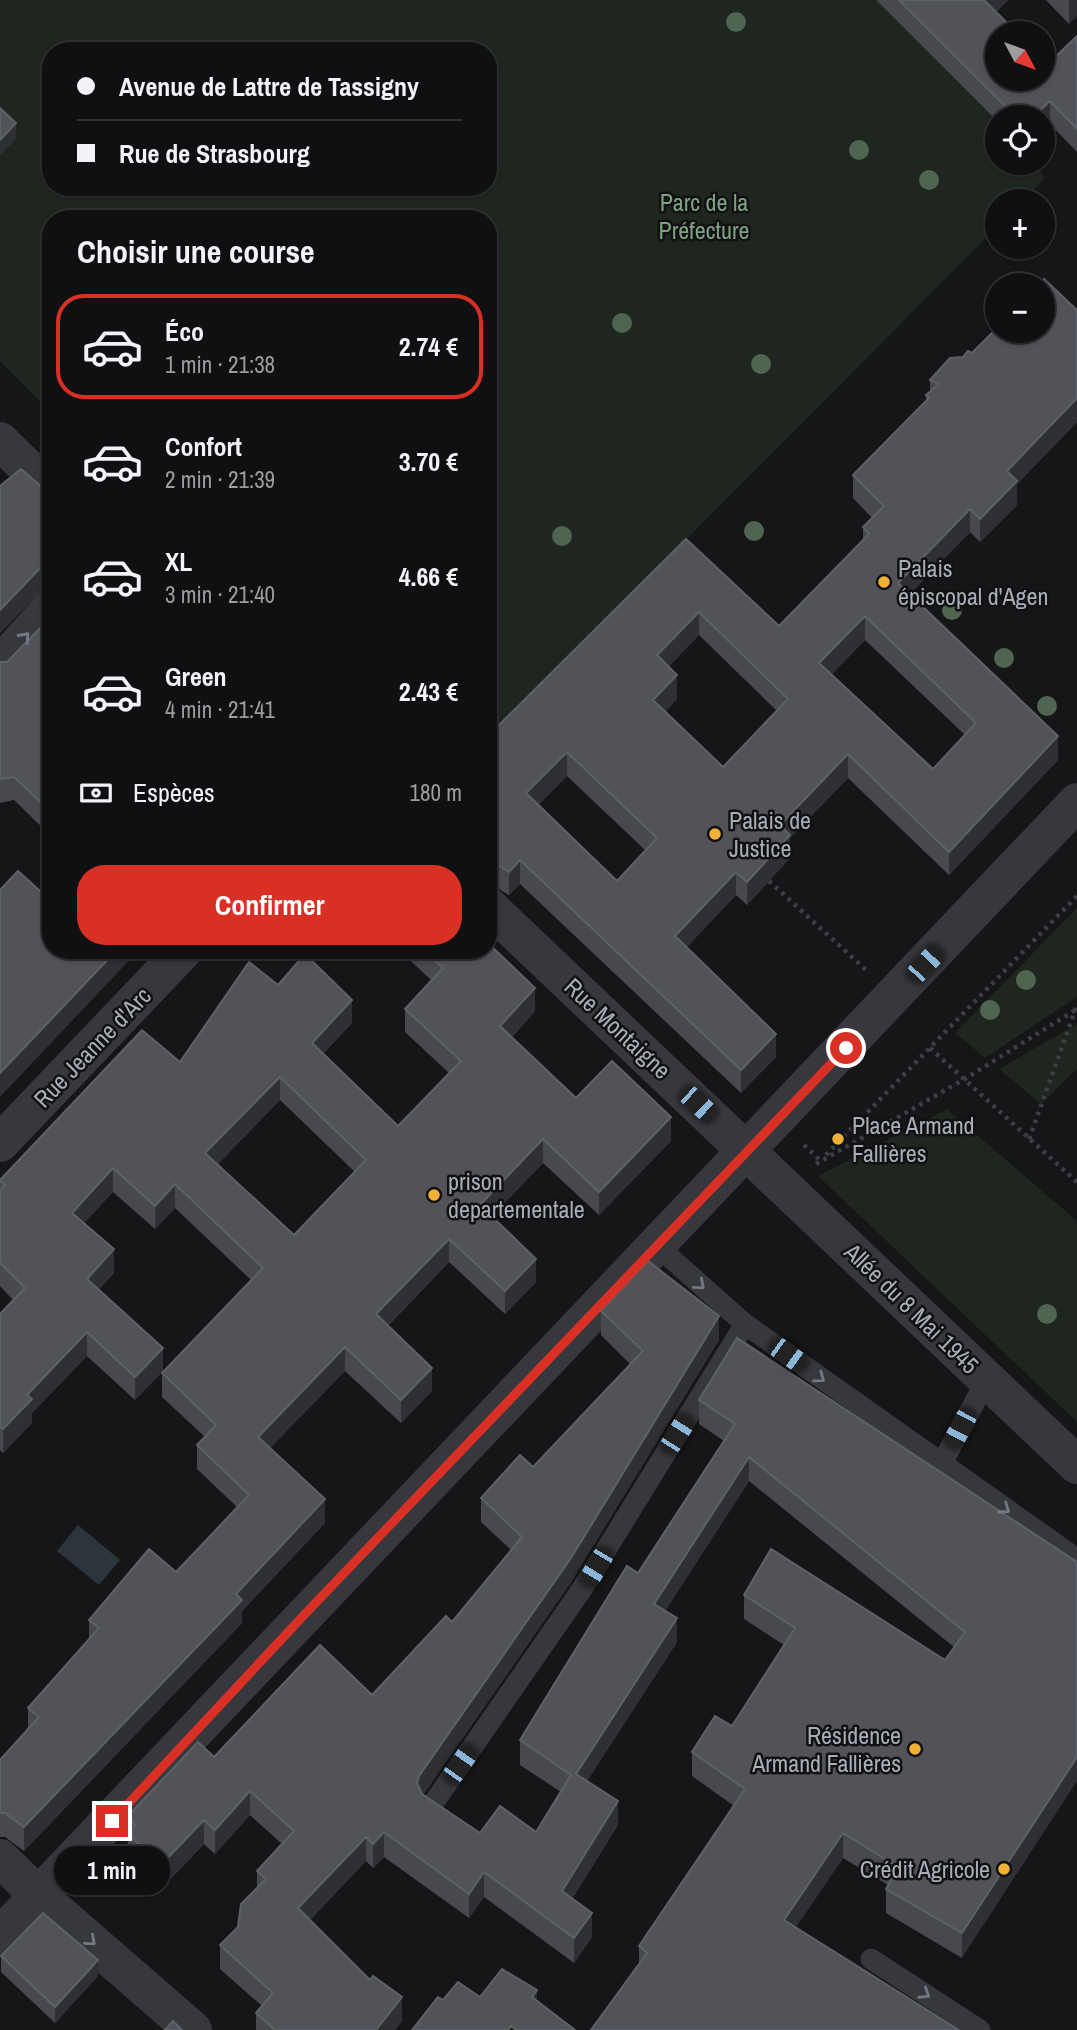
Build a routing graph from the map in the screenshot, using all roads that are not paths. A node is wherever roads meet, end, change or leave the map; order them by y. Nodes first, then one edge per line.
1 (0, 441) edge
2 (42, 482) edge
3 (42, 618) edge
4 (0, 665) edge
5 (1077, 802) edge
6 (497, 915) edge
7 (175, 959) edge
8 (0, 1143) edge
9 (747, 1151) junction
10 (656, 1245) junction
11 (745, 1324) junction
12 (987, 1379) junction
13 (941, 1465) junction
14 (1077, 1465) edge
15 (1077, 1559) edge
16 (430, 1808) edge
17 (0, 1858) edge
18 (40, 1897) junction
19 (0, 1936) edge
20 (871, 1959) dead end
21 (193, 2030) edge
22 (979, 2030) edge

1 - 2 street
4 -> 3 street
5 - 9 street
6 - 9 street, Rue Montaigne
7 - 8 street, Rue Jeanne d'Arc
9 - 10 street
9 - 12 street, Allée du 8 Mai 1945
10 -> 11 lane
10 - 18 street
11 -> 13 lane
11 - 16 lane
12 - 13 lane
12 - 14 street, Allée du 8 Mai 1945
13 -> 15 lane
17 - 18 street
18 - 19 street
18 -> 21 street
20 -> 22 lane

